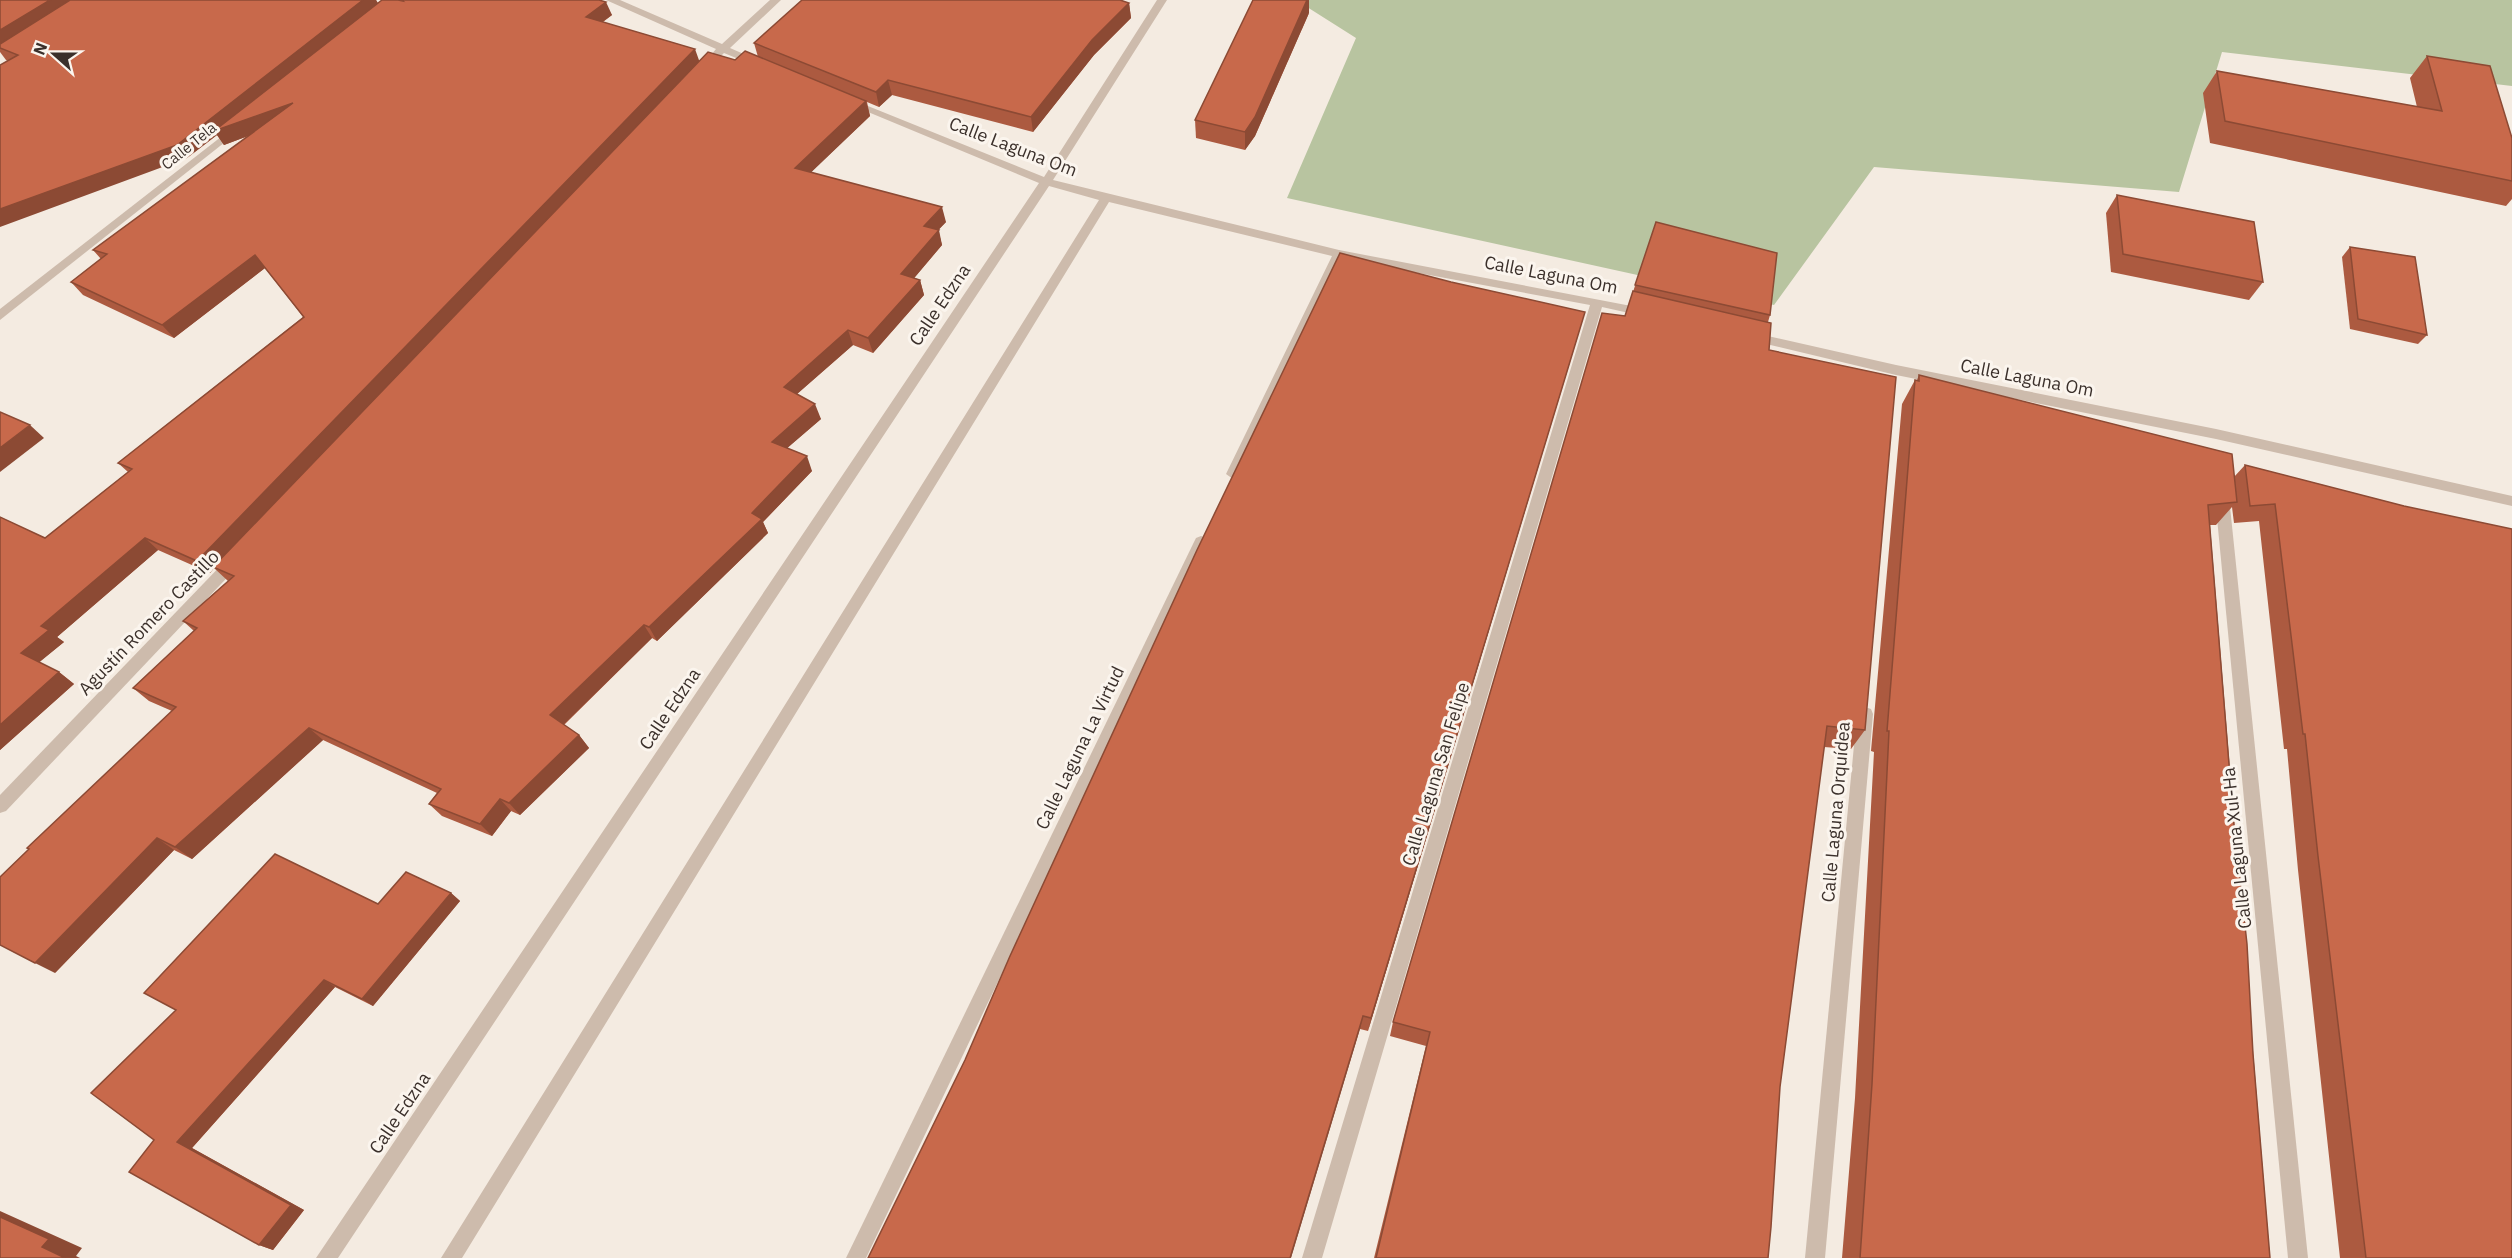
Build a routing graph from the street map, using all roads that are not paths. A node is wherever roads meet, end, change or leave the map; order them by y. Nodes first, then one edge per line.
1 (611, 0) edge
2 (776, 0) edge
3 (1162, 0) edge
4 (722, 48) junction
5 (706, 65) edge
6 (766, 67) edge
7 (842, 99) edge
8 (249, 118) edge
9 (1046, 182) junction
10 (1106, 198) junction
11 (1339, 254) junction
12 (1597, 302) junction
13 (1655, 315) edge
14 (0, 316) edge
15 (1735, 333) edge
16 (2220, 482) edge
17 (1225, 492) edge
18 (2512, 501) edge
19 (1209, 524) edge
20 (246, 548) edge
21 (1866, 701) edge
22 (0, 806) edge
23 (326, 1258) edge
24 (451, 1258) edge
25 (856, 1258) edge
26 (1312, 1258) edge
27 (1815, 1258) edge
28 (2298, 1258) edge

1 - 4 street
2 - 4 street
3 - 9 street, Calle Edzna
4 - 5 street
4 - 6 street
7 - 9 street, Calle Laguna Om
8 - 14 street, Calle Tela
9 - 10 street, Calle Laguna Om
9 - 23 street, Calle Edzna
10 - 11 street, Calle Laguna Om
10 - 24 street
11 - 12 street, Calle Laguna Om
11 - 17 street
12 - 13 street, Calle Laguna Om
12 - 26 street, Calle Laguna San Felipe
15 - 18 street, Calle Laguna Om
16 - 28 street, Calle Laguna Xul-Ha
19 - 25 street, Calle Laguna La Virtud
20 - 22 street, Agustín Romero Castillo
21 - 27 street, Calle Laguna Orquídea

